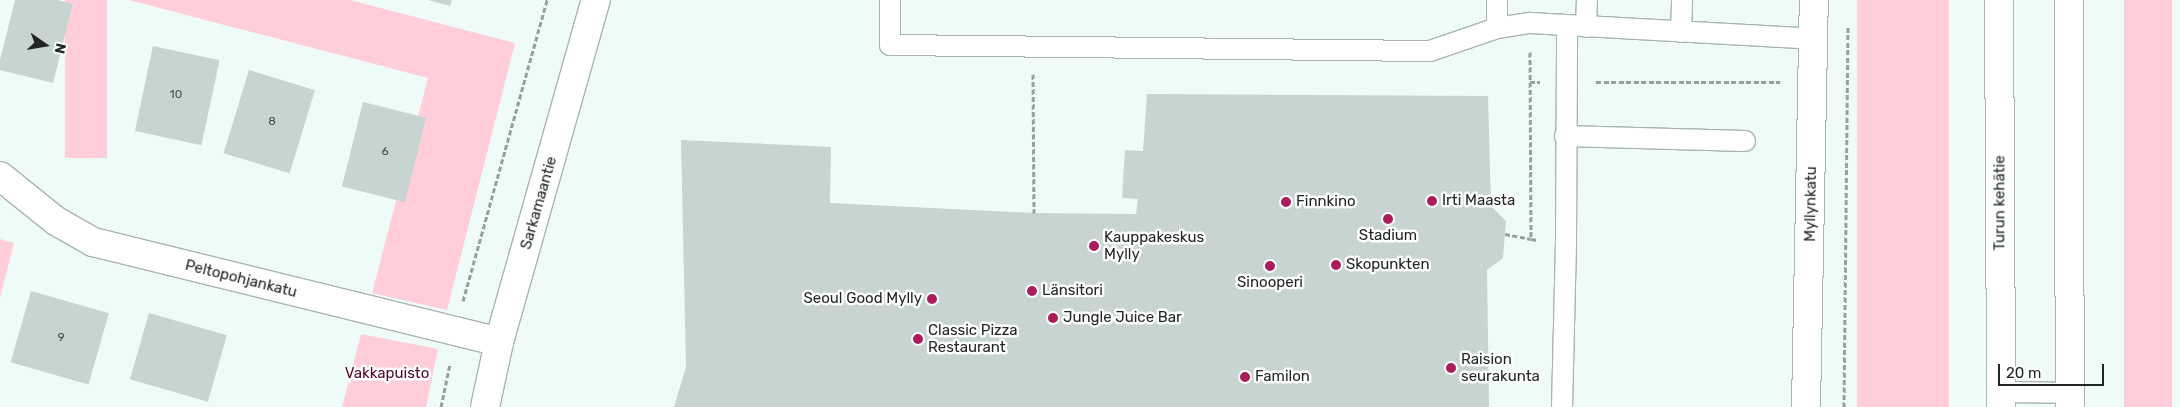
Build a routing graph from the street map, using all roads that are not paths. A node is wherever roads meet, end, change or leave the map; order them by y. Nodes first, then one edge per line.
1 (596, 0) edge
2 (890, 0) edge
3 (1497, 0) edge
4 (1587, 0) edge
5 (1682, 0) edge
6 (1814, 0) edge
7 (2000, 0) edge
8 (2069, 0) edge
9 (1577, 26) junction
10 (1497, 28) junction
11 (1681, 32) junction
12 (1814, 39) junction
13 (1565, 136) junction
14 (1745, 141) dead end
15 (0, 176) edge
16 (499, 342) junction
17 (2001, 400) edge
18 (2070, 400) edge
19 (485, 407) edge
20 (1562, 407) edge
21 (1806, 407) edge

1 - 16 main road, Sarkamaantie
2 - 10 lane
3 - 10 lane
4 - 9 lane
5 - 11 lane
6 - 12 main road, Myllynkatu
7 - 17 main road, Turun kehätie
8 - 18 main road
9 - 10 lane
9 - 11 lane
9 - 13 lane
11 - 12 lane
12 - 21 main road, Myllynkatu
13 - 14 lane
13 - 20 lane
15 - 16 main road, Peltopohjankatu
16 - 19 main road, Sarkamaantie
17 - 18 lane

